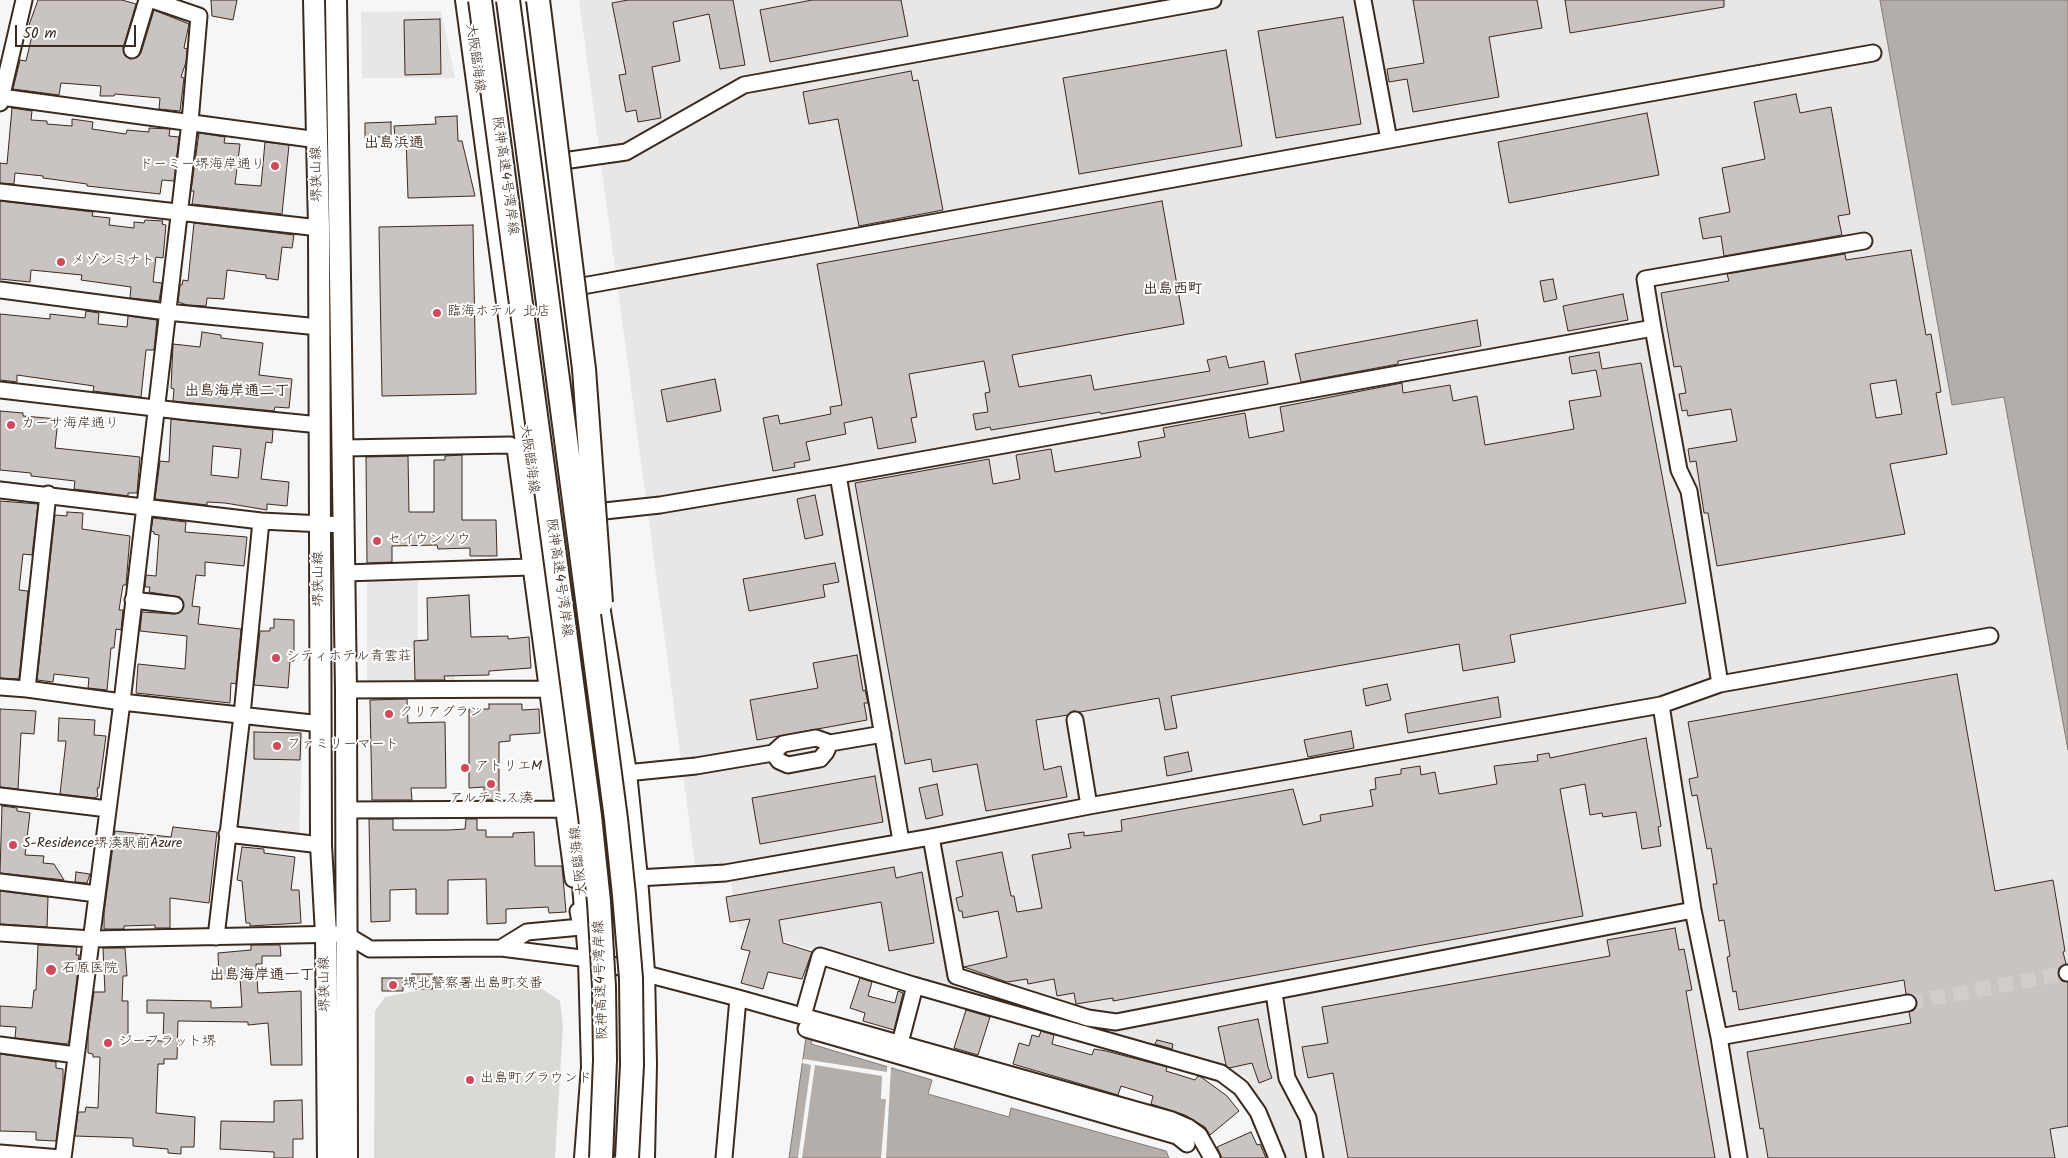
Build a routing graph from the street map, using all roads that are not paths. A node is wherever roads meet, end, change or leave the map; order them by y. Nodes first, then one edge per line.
1 (24, 0) edge
2 (147, 0) edge
3 (152, 0) edge
4 (314, 0) edge
5 (336, 0) edge
6 (466, 0) edge
7 (480, 0) edge
8 (508, 0) edge
9 (523, 0) edge
10 (538, 0) edge
11 (1213, 0) edge
12 (1363, 0) edge
13 (132, 50) dead end
14 (1873, 53) dead end
15 (1, 100) edge
16 (190, 122) junction
17 (318, 140) junction
18 (1389, 140) junction
19 (545, 164) junction
20 (0, 192) edge
21 (179, 213) junction
22 (319, 228) junction
23 (1864, 240) dead end
24 (516, 269) junction
25 (0, 290) edge
26 (562, 290) junction
27 (167, 312) junction
28 (319, 327) junction
29 (1653, 328) junction
30 (0, 390) edge
31 (156, 409) junction
32 (320, 425) junction
33 (343, 448) junction
34 (838, 475) junction
35 (0, 490) edge
36 (48, 494) junction
37 (144, 507) junction
38 (586, 513) junction
39 (261, 521) junction
40 (320, 525) junction
41 (344, 525) junction
42 (530, 567) junction
43 (344, 572) junction
44 (134, 600) junction
45 (175, 605) dead end
46 (1990, 636) dead end
47 (1720, 684) junction
48 (0, 687) edge
49 (27, 689) junction
50 (547, 689) junction
51 (346, 690) junction
52 (122, 702) junction
53 (1661, 705) junction
54 (242, 715) junction
55 (1075, 720) dead end
56 (321, 724) junction
57 (883, 734) junction
58 (830, 743) junction
59 (773, 752) junction
60 (626, 774) junction
61 (0, 796) edge
62 (1089, 806) junction
63 (108, 809) junction
64 (562, 809) junction
65 (346, 810) junction
66 (616, 819) junction
67 (227, 834) junction
68 (931, 837) junction
69 (901, 841) junction
70 (322, 845) junction
71 (637, 878) junction
72 (0, 882) edge
73 (96, 894) junction
74 (1693, 910) junction
75 (0, 933) edge
76 (336, 934) junction
77 (216, 937) junction
78 (92, 939) junction
79 (501, 948) junction
80 (589, 959) junction
81 (644, 972) junction
82 (915, 986) junction
83 (1274, 993) junction
84 (738, 998) junction
85 (1908, 1003) tunnel mouth
86 (804, 1022) junction
87 (1719, 1037) junction
88 (900, 1043) junction
89 (0, 1045) edge
90 (76, 1055) junction
91 (1193, 1146) edge
92 (0, 1153) edge
93 (62, 1158) edge
94 (328, 1158) edge
95 (347, 1158) edge
96 (585, 1158) edge
97 (601, 1158) edge
98 (627, 1158) edge
99 (644, 1158) edge
100 (724, 1158) edge
101 (1212, 1158) edge
102 (1277, 1158) edge
103 (1315, 1158) edge
104 (1739, 1158) edge

1 - 15 street
2 - 13 street
3 - 16 street
4 - 17 main road, 堺狭山線
5 - 33 main road, 堺狭山線
6 - 24 highway, bridge
6 - 80 main road, 大阪臨海線
7 - 24 highway, 阪神高速4号湾岸線, bridge
8 - 66 highway, 阪神高速4号湾岸線, bridge
9 - 19 main road
10 - 66 highway, bridge
11 - 19 street
12 - 18 street
14 - 18 street
15 - 16 street
16 - 17 street
16 - 21 street
17 - 22 main road, 堺狭山線
18 - 26 street
19 - 26 main road
20 - 21 street
21 - 22 street
21 - 27 street
22 - 28 main road, 堺狭山線
23 - 29 street
24 - 97 highway, 阪神高速4号湾岸線, bridge
25 - 27 street
26 - 38 main road
27 - 28 street
27 - 31 street
28 - 32 main road, 堺狭山線
29 - 34 street
29 - 47 street
30 - 31 street
31 - 32 street
31 - 37 street
32 - 40 main road, 堺狭山線
33 - 41 main road, 堺狭山線
33 - 42 street
34 - 38 street
34 - 57 street
35 - 36 street
36 - 37 street
36 - 49 street
37 - 39 street
37 - 44 street
38 - 60 main road
39 - 40 street
39 - 54 street
40 - 41 street
40 - 56 main road, 堺狭山線
41 - 43 main road, 堺狭山線
42 - 43 street
42 - 50 street
43 - 51 main road, 堺狭山線
44 - 45 street
44 - 52 street
46 - 47 street
47 - 53 street
48 - 49 street
49 - 52 street
50 - 51 street
50 - 64 street
51 - 65 main road, 堺狭山線
52 - 54 street
52 - 63 street
53 - 62 street
53 - 74 street
54 - 56 street
54 - 67 street
55 - 62 street
56 - 70 main road, 堺狭山線
57 - 58 street
57 - 69 street
58 - 59 street
58 - 59 street
59 - 60 street
60 - 71 main road
61 - 63 street
62 - 68 street
63 - 73 street
64 - 65 street
64 - 79 street
65 - 76 main road, 堺狭山線
66 - 98 highway, 阪神高速4号湾岸線, bridge
67 - 70 street
67 - 77 street
68 - 69 street
68 - 83 street
69 - 71 street
70 - 76 main road, 堺狭山線
71 - 81 main road
72 - 73 street
73 - 78 street
74 - 83 street
74 - 87 street
75 - 78 street
76 - 77 street
76 - 79 street
76 - 94 main road, 堺狭山線
76 - 95 main road, 堺狭山線
77 - 78 street
78 - 90 street
79 - 80 street
80 - 81 street
80 - 96 main road, 大阪臨海線
81 - 84 street
81 - 99 main road
82 - 86 street
82 - 88 street
82 - 102 street
83 - 103 street
84 - 86 street
84 - 100 street
85 - 87 street
86 - 88 street
86 - 91 street
87 - 104 street
88 - 91 street
89 - 90 street
90 - 93 street
91 - 101 street
92 - 93 street

